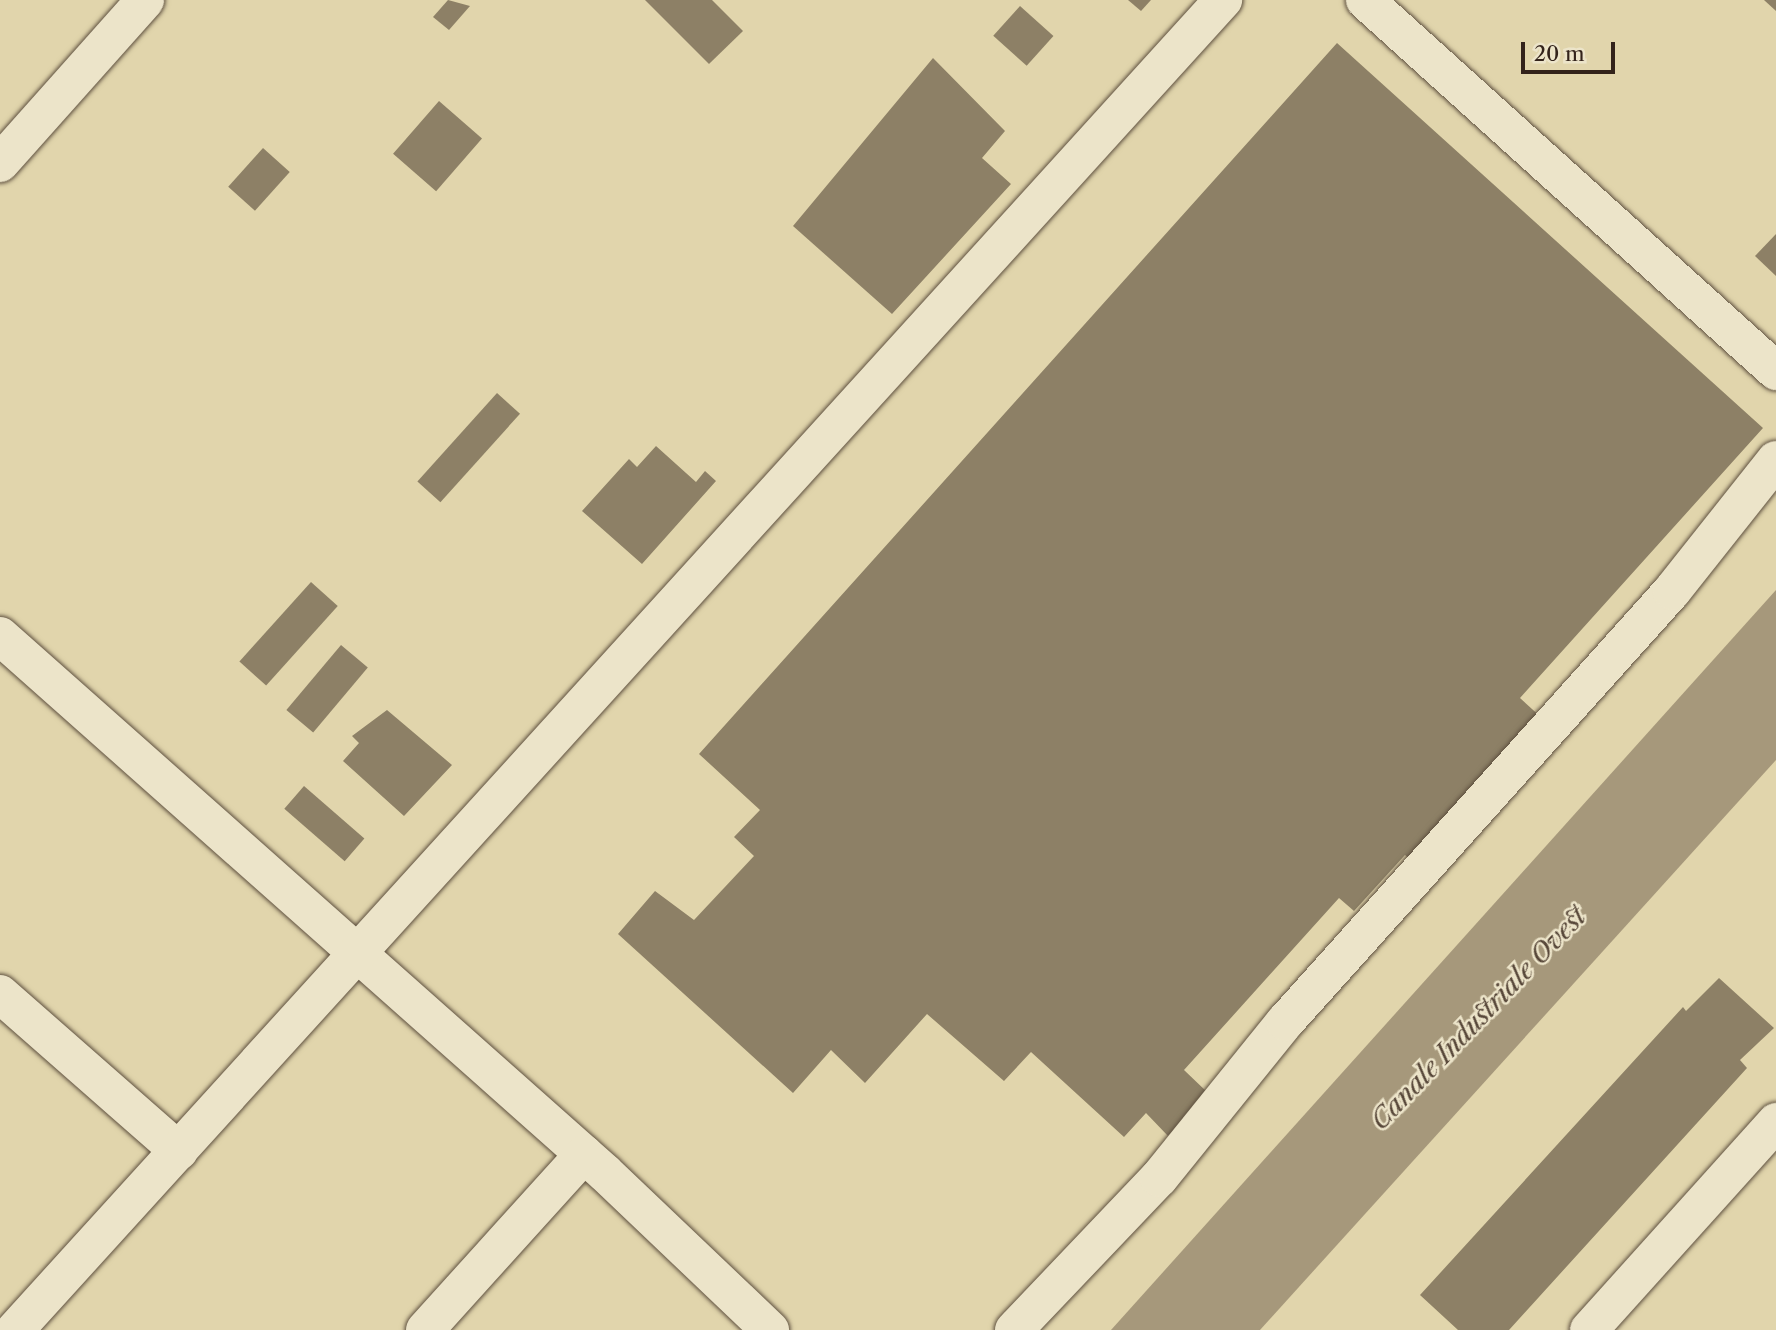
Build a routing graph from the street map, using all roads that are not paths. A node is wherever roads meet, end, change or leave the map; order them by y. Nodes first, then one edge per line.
1 (145, 0) edge
2 (1223, 0) edge
3 (1365, 0) edge
4 (0, 163) edge
5 (1776, 371) edge
6 (1776, 460) edge
7 (0, 636) edge
8 (356, 956) junction
9 (0, 994) edge
10 (1776, 1122) edge
11 (179, 1151) junction
12 (584, 1154) junction
13 (1633, 1281) junction
14 (15, 1330) edge
15 (425, 1330) edge
16 (770, 1330) edge
17 (1014, 1330) edge
18 (1589, 1330) edge
19 (1619, 1330) edge

1 - 4 lane
2 - 8 lane
3 - 5 lane
6 - 17 lane
7 - 8 lane
8 - 11 lane
8 - 12 lane
9 - 11 lane
10 - 13 lane
11 - 14 lane
12 - 15 lane
12 - 16 lane
13 - 18 lane
13 - 19 lane

